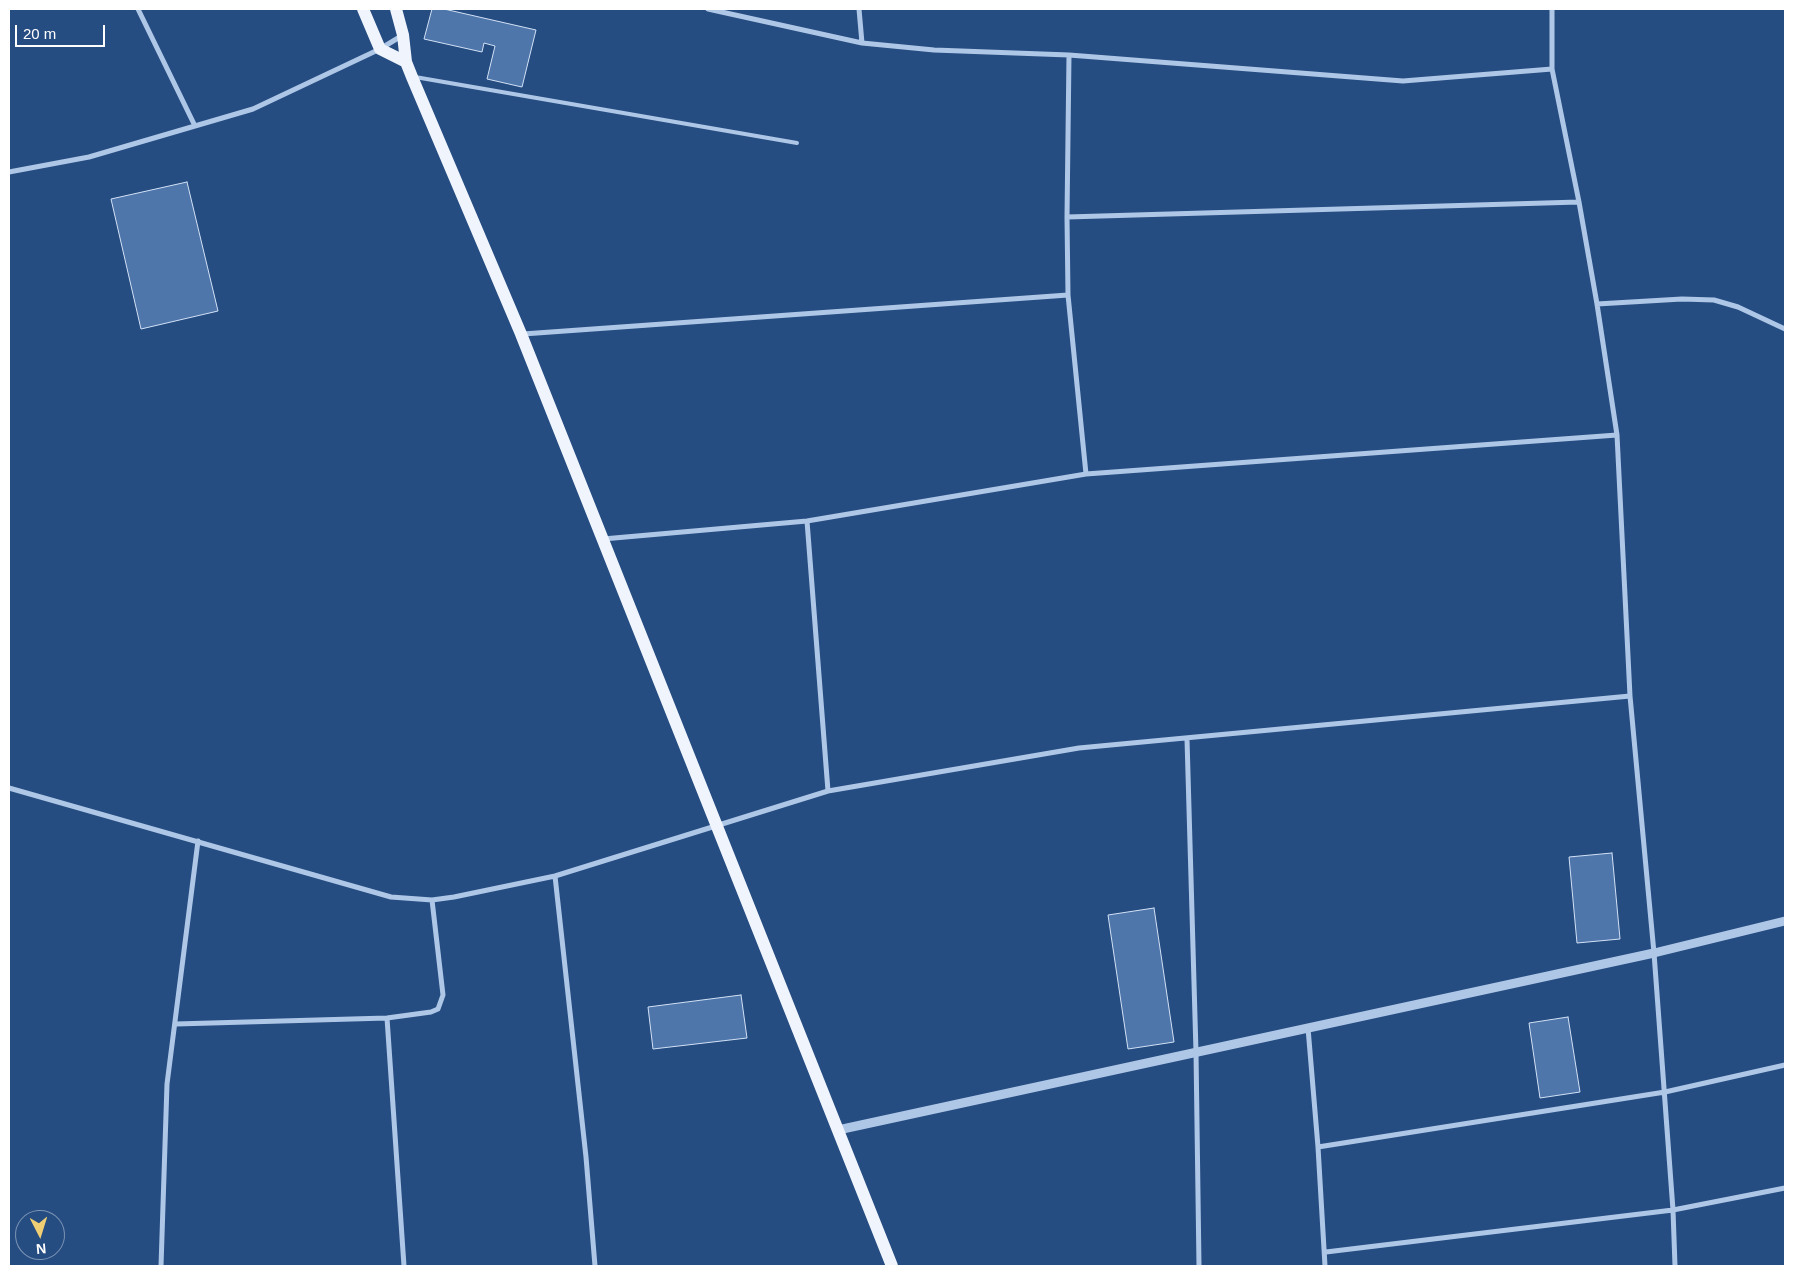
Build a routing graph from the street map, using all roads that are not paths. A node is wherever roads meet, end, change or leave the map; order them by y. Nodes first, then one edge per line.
1 (138, 9) edge
2 (363, 9) edge
3 (396, 9) edge
4 (708, 9) edge
5 (859, 9) edge
6 (1552, 9) edge
7 (403, 35) junction
8 (862, 43) junction
9 (380, 49) junction
10 (1069, 55) junction
11 (406, 62) junction
12 (1552, 69) junction
13 (412, 76) junction
14 (195, 126) junction
15 (797, 143) dead end
16 (9, 172) edge
17 (1579, 202) junction
18 (1067, 217) junction
19 (1068, 294) junction
20 (1597, 304) junction
21 (1785, 328) edge
22 (520, 334) junction
23 (1617, 435) junction
24 (1086, 474) junction
25 (807, 522) junction
26 (602, 539) junction
27 (1630, 696) junction
28 (1187, 739) junction
29 (9, 788) edge
30 (828, 790) junction
31 (717, 826) junction
32 (198, 841) junction
33 (555, 876) junction
34 (432, 900) junction
35 (1785, 922) edge
36 (1654, 953) junction
37 (388, 1018) junction
38 (176, 1024) junction
39 (1308, 1028) junction
40 (1196, 1052) junction
41 (1785, 1065) edge
42 (1665, 1092) junction
43 (838, 1130) junction
44 (1318, 1147) junction
45 (1785, 1188) edge
46 (1673, 1210) junction
47 (1326, 1252) junction
48 (161, 1266) edge
49 (404, 1266) edge
50 (595, 1266) edge
51 (892, 1266) edge
52 (1199, 1266) edge
53 (1325, 1266) edge
54 (1675, 1266) edge

1 - 14 street
2 - 9 main road
3 - 7 main road
4 - 8 street
5 - 8 street
6 - 12 street
7 - 9 street
7 - 11 main road
8 - 10 street
9 - 11 main road
9 - 14 street
10 - 12 street
10 - 18 street
11 - 13 main road
12 - 17 street
13 - 15 lane
13 - 22 main road
14 - 16 street
17 - 18 street
17 - 20 street
18 - 19 street
19 - 22 street
19 - 24 street
20 - 21 street
20 - 23 street
22 - 26 main road
23 - 24 street
23 - 27 street
24 - 25 street
25 - 26 street
25 - 30 street
26 - 31 main road
27 - 28 street
27 - 36 street
28 - 30 street
28 - 40 street
29 - 32 street
30 - 31 street
31 - 33 street
31 - 43 main road
32 - 34 street
32 - 38 street
33 - 34 street
33 - 50 street
34 - 37 street
35 - 36 street
36 - 39 street
36 - 42 street
37 - 38 street
37 - 49 street
38 - 48 street
39 - 40 street
39 - 44 street
40 - 43 street
40 - 52 street
41 - 42 street
42 - 44 street
42 - 46 street
43 - 51 main road
44 - 47 street
45 - 46 street
46 - 47 street
46 - 54 street
47 - 53 street

